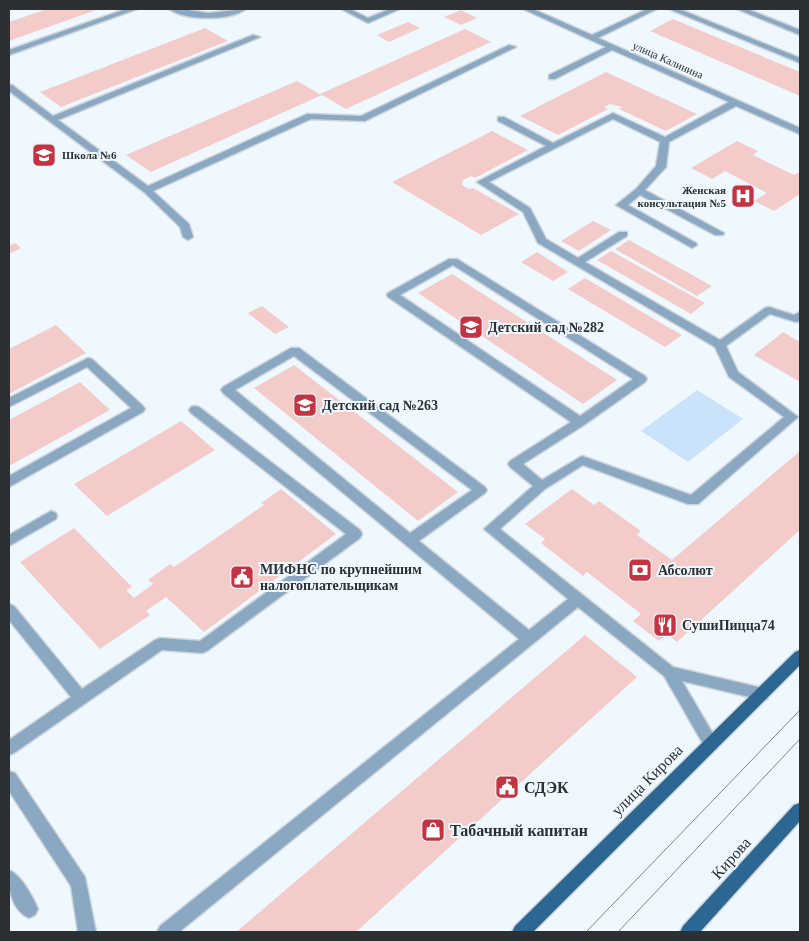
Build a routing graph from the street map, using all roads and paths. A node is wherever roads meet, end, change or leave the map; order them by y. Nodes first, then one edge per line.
1 (133, 9) edge
2 (166, 9) edge
3 (174, 9) edge
4 (242, 9) edge
5 (345, 9) edge
6 (396, 9) edge
7 (528, 9) edge
8 (653, 9) edge
9 (673, 9) edge
10 (741, 9) edge
11 (800, 33) edge
12 (256, 37) dead end
13 (592, 38) junction
14 (512, 47) dead end
15 (612, 47) junction
16 (9, 53) edge
17 (800, 61) edge
18 (552, 77) dead end
19 (9, 88) edge
20 (736, 102) junction
21 (52, 119) junction
22 (501, 119) dead end
23 (800, 131) edge
24 (665, 141) junction
25 (553, 146) junction
26 (147, 190) junction
27 (639, 192) junction
28 (718, 233) dead end
29 (623, 234) dead end
30 (188, 237) dead end
31 (692, 245) dead end
32 (578, 262) junction
33 (800, 316) edge
34 (720, 345) junction
35 (9, 403) edge
36 (195, 410) dead end
37 (580, 422) junction
38 (9, 482) edge
39 (542, 486) junction
40 (51, 516) dead end
41 (9, 541) edge
42 (409, 541) junction
43 (579, 598) junction
44 (9, 610) edge
45 (528, 638) junction
46 (800, 656) edge
47 (668, 672) junction
48 (762, 694) junction
49 (81, 699) junction
50 (711, 744) junction
51 (9, 748) edge
52 (9, 778) edge
53 (800, 810) edge
54 (9, 878) edge
55 (29, 909) dead end
56 (88, 932) edge
57 (166, 932) edge
58 (521, 932) edge
59 (689, 932) edge

1 - 16 street
2 - 3 street
3 - 4 street
5 - 6 street
7 - 13 street, улица Калинина
8 - 13 street
9 - 17 street
10 - 11 street
12 - 21 street
13 - 15 street, улица Калинина
14 - 26 street
15 - 18 street
15 - 20 street, улица Калинина
19 - 21 street
20 - 23 street, улица Калинина
20 - 24 street
21 - 26 street
22 - 25 street
24 - 25 street
24 - 27 street
25 - 32 street
26 - 30 street
27 - 28 street
27 - 31 street
29 - 32 street
32 - 34 street
33 - 34 street
34 - 39 street
35 - 38 street
36 - 49 street
37 - 37 street
37 - 39 street
39 - 43 street
40 - 41 street
42 - 42 street
42 - 45 street
43 - 45 street
43 - 47 street
44 - 49 street
45 - 57 street
46 - 48 main road, улица Кирова
47 - 48 street
47 - 50 street
48 - 50 main road, улица Кирова
49 - 51 street
50 - 58 main road, улица Кирова
52 - 56 street
53 - 59 main road, Кирова
54 - 55 street

